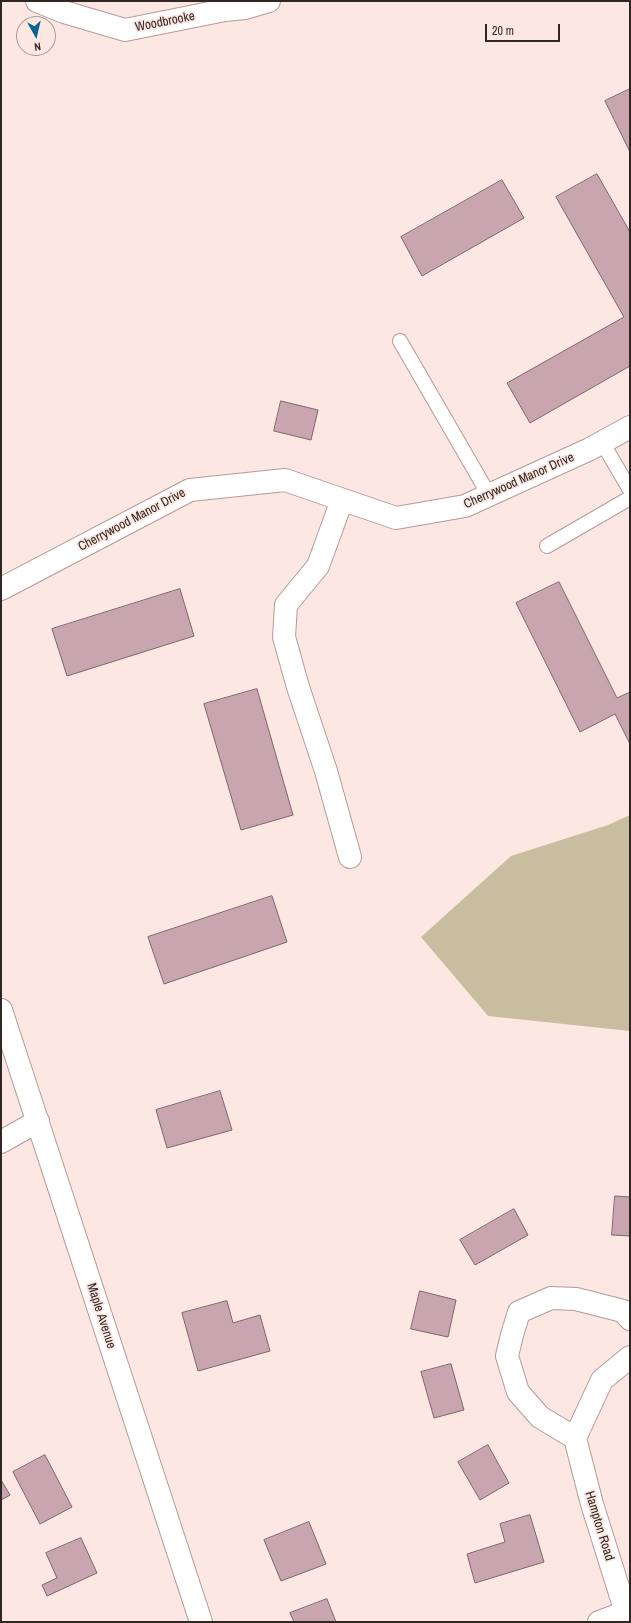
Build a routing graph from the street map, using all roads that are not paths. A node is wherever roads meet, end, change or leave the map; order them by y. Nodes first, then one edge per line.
1 (37, 1) edge
2 (269, 1) edge
3 (224, 6) edge
4 (400, 341) dead end
5 (630, 427) edge
6 (602, 442) junction
7 (630, 490) edge
8 (488, 495) junction
9 (630, 498) edge
10 (342, 500) junction
11 (547, 546) dead end
12 (1, 589) edge
13 (350, 857) dead end
14 (1, 1010) edge
15 (38, 1121) junction
16 (1, 1142) edge
17 (630, 1319) edge
18 (630, 1357) edge
19 (575, 1438) junction
20 (628, 1617) edge
21 (201, 1622) edge
22 (599, 1622) edge

1 - 3 street, Woodbrooke
2 - 3 street, Woodbrooke
4 - 8 lane
5 - 6 street, Cherrywood Manor Drive
6 - 7 lane
6 - 8 street, Cherrywood Manor Drive
8 - 10 street, Cherrywood Manor Drive
9 - 11 lane
10 - 12 street, Cherrywood Manor Drive
10 - 13 street
14 - 15 street, Maple Avenue
15 - 16 street
15 - 21 street, Maple Avenue
17 - 19 street
18 - 19 street
19 - 20 street, Hampton Road
20 - 22 street, Hampton Road

